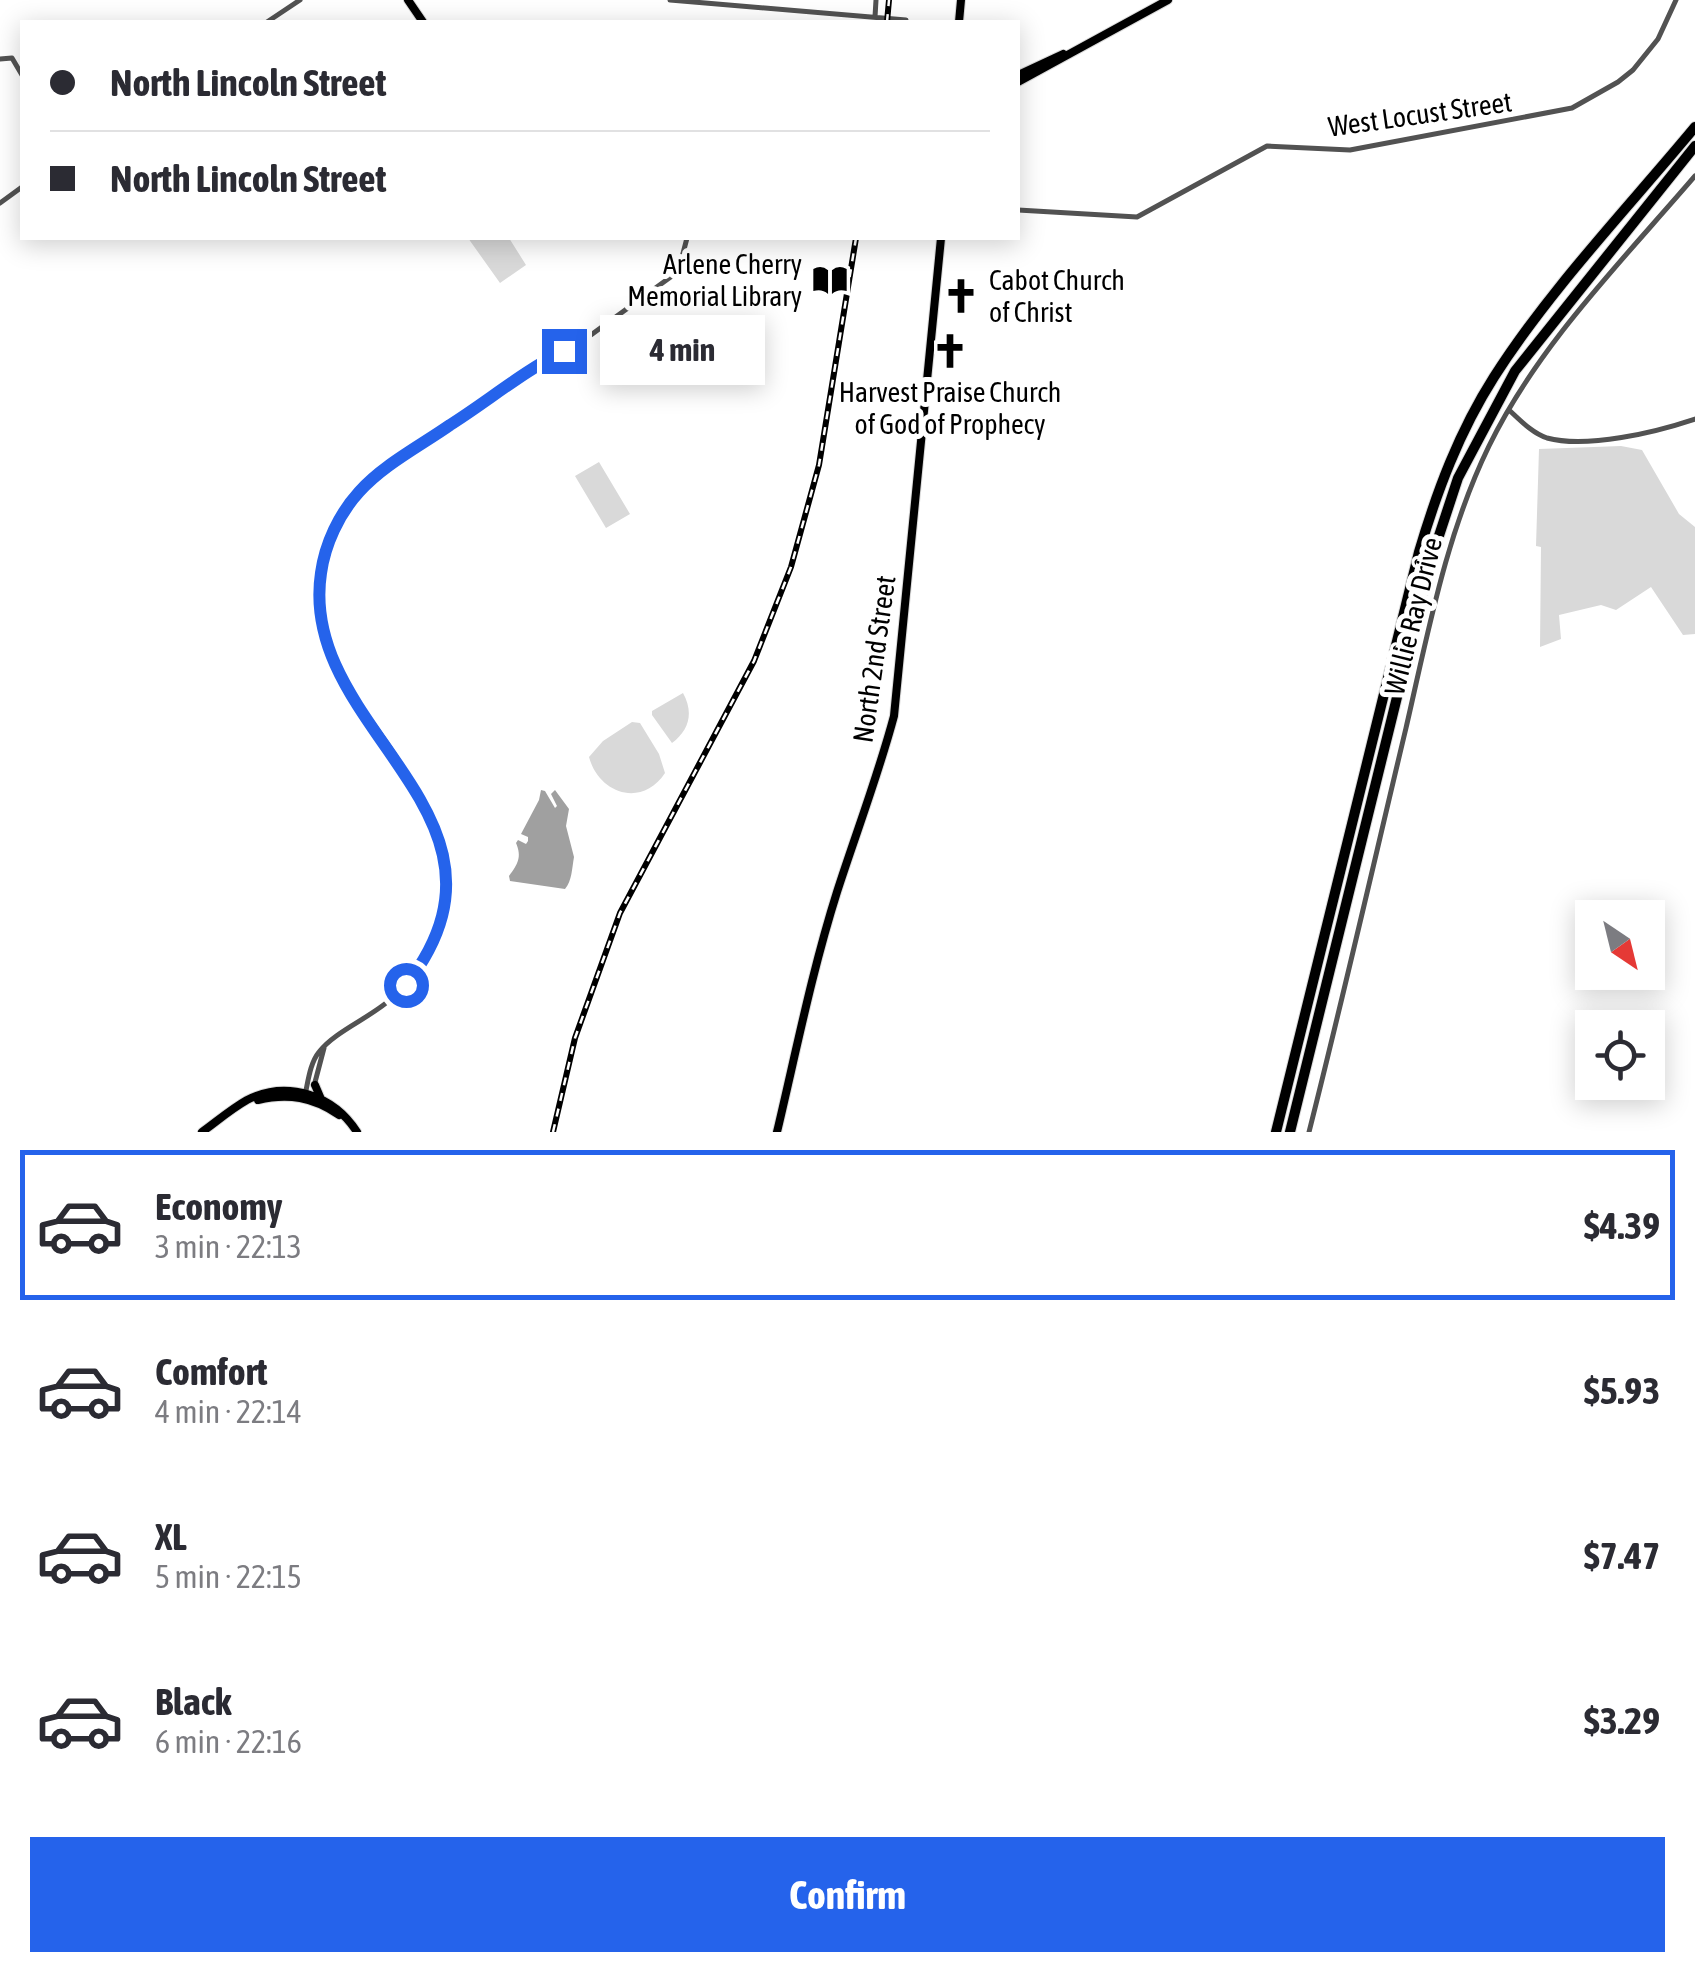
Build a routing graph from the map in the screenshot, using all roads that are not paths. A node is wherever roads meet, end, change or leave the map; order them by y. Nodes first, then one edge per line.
1 (300, 0) edge
2 (670, 0) edge
3 (876, 0) edge
4 (1168, 0) edge
5 (1676, 0) edge
6 (875, 18) junction
7 (270, 20) edge
8 (906, 20) dead end
9 (0, 59) edge
10 (20, 72) edge
11 (1020, 77) edge
12 (1695, 128) edge
13 (1695, 146) edge
14 (1695, 176) edge
15 (1020, 210) edge
16 (686, 240) edge
17 (941, 240) edge
18 (1509, 410) junction
19 (1695, 419) edge
20 (325, 1046) junction
21 (309, 1094) junction
22 (356, 1130) edge
23 (202, 1132) edge
24 (778, 1132) edge
25 (1274, 1132) edge
26 (1292, 1132) edge
27 (1309, 1132) edge

1 - 7 street
2 - 6 street
3 - 6 street
4 - 11 main road
5 - 15 street, West Locust Street
6 - 8 street
9 - 10 street
12 - 25 highway
13 - 26 highway
14 - 18 street, Willie Ray Drive
16 - 20 street
17 - 24 main road, North 2nd Street
18 - 19 street
18 - 27 street, Willie Ray Drive
20 - 21 street
20 - 21 street
21 - 22 main road
21 - 23 main road

